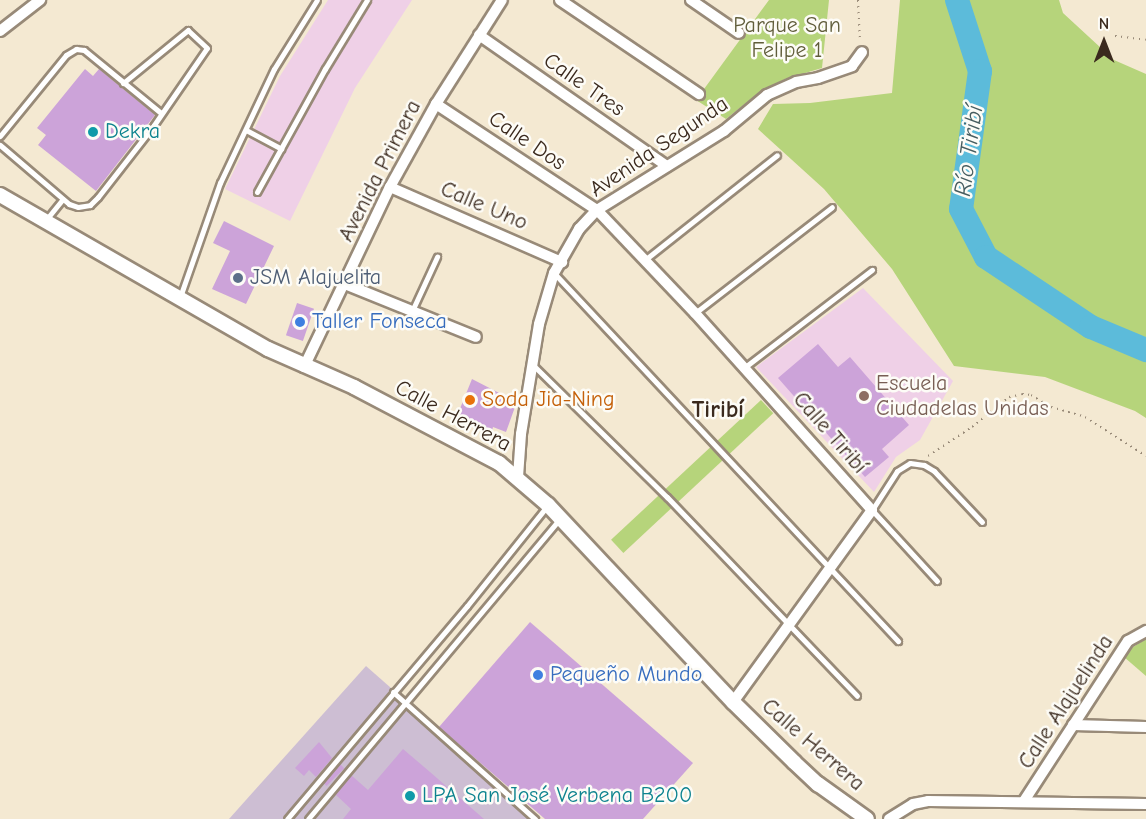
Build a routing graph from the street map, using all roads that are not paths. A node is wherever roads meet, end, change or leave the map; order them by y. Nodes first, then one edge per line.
1 (40, 0) edge
2 (317, 0) edge
3 (367, 0) edge
4 (502, 0) edge
5 (560, 0) edge
6 (691, 0) edge
7 (0, 31) edge
8 (739, 33) dead end
9 (479, 35) junction
10 (862, 52) road end
11 (123, 83) junction
12 (699, 94) dead end
13 (436, 104) junction
14 (162, 113) junction
15 (246, 130) junction
16 (0, 136) edge
17 (0, 145) edge
18 (281, 149) junction
19 (777, 155) dead end
20 (667, 166) junction
21 (390, 187) junction
22 (257, 192) dead end
23 (0, 195) edge
24 (63, 199) junction
25 (832, 207) dead end
26 (597, 210) junction
27 (45, 221) junction
28 (437, 257) dead end
29 (646, 259) junction
30 (562, 262) junction
31 (872, 270) dead end
32 (554, 273) junction
33 (345, 284) junction
34 (179, 300) junction
35 (412, 311) junction
36 (695, 313) junction
37 (476, 337) dead end
38 (531, 363) junction
39 (304, 367) junction
40 (745, 367) junction
41 (518, 477) junction
42 (548, 505) junction
43 (872, 510) junction
44 (560, 518) junction
45 (982, 522) dead end
46 (831, 569) junction
47 (938, 581) dead end
48 (467, 606) junction
49 (480, 615) junction
50 (790, 627) junction
51 (1146, 631) edge
52 (898, 641) dead end
53 (393, 692) junction
54 (857, 696) dead end
55 (733, 702) junction
56 (406, 704) junction
57 (1073, 725) junction
58 (1146, 727) edge
59 (1024, 801) junction
60 (1146, 804) edge
61 (860, 817) edge
62 (287, 819) edge
63 (308, 819) edge
64 (536, 819) edge
65 (889, 819) edge

1 - 7 street
2 - 15 lane
3 - 18 lane
4 - 9 street, Avenida Primera
5 - 12 street
6 - 8 street
9 - 13 street, Avenida Primera
9 - 20 street, Calle Tres
10 - 20 street, Avenida Segunda
11 - 14 lane
11 - 14 lane
11 - 16 lane
13 - 21 street, Avenida Primera
13 - 26 street, Calle Dos
14 - 24 lane
15 - 18 lane
15 - 34 lane
17 - 24 lane
18 - 22 lane
19 - 29 lane
20 - 26 street, Avenida Segunda
21 - 30 street, Calle Uno
21 - 33 street, Avenida Primera
23 - 27 street, Calle Herrera
24 - 27 lane
25 - 36 lane
26 - 29 street, Calle Tiribí
26 - 30 street, Avenida Segunda
27 - 34 street, Calle Herrera
28 - 35 lane
29 - 36 street, Calle Tiribí
30 - 32 street, Avenida Segunda
31 - 40 lane
32 - 38 street, Avenida Segunda
32 - 46 lane
33 - 35 street
33 - 39 street, Avenida Primera
34 - 39 street, Calle Herrera
35 - 37 street
36 - 40 street, Calle Tiribí
38 - 41 street, Avenida Segunda
38 - 50 lane
39 - 41 street, Calle Herrera
40 - 43 street, Calle Tiribí
41 - 42 street, Calle Herrera
42 - 44 street, Calle Herrera
42 - 48 lane
43 - 45 lane
43 - 46 street
43 - 47 lane
44 - 49 lane
44 - 55 street, Calle Herrera
46 - 50 street
46 - 52 lane
48 - 49 lane
48 - 53 lane
49 - 56 lane
50 - 54 lane
50 - 55 street
51 - 57 street, Calle Alajuelinda
53 - 56 lane
53 - 62 lane
55 - 61 street, Calle Herrera
56 - 63 lane
56 - 64 lane
57 - 58 street
57 - 59 street, Calle Alajuelinda
59 - 60 street, Calle Alajuelinda
59 - 65 street, Calle Alajuelinda

